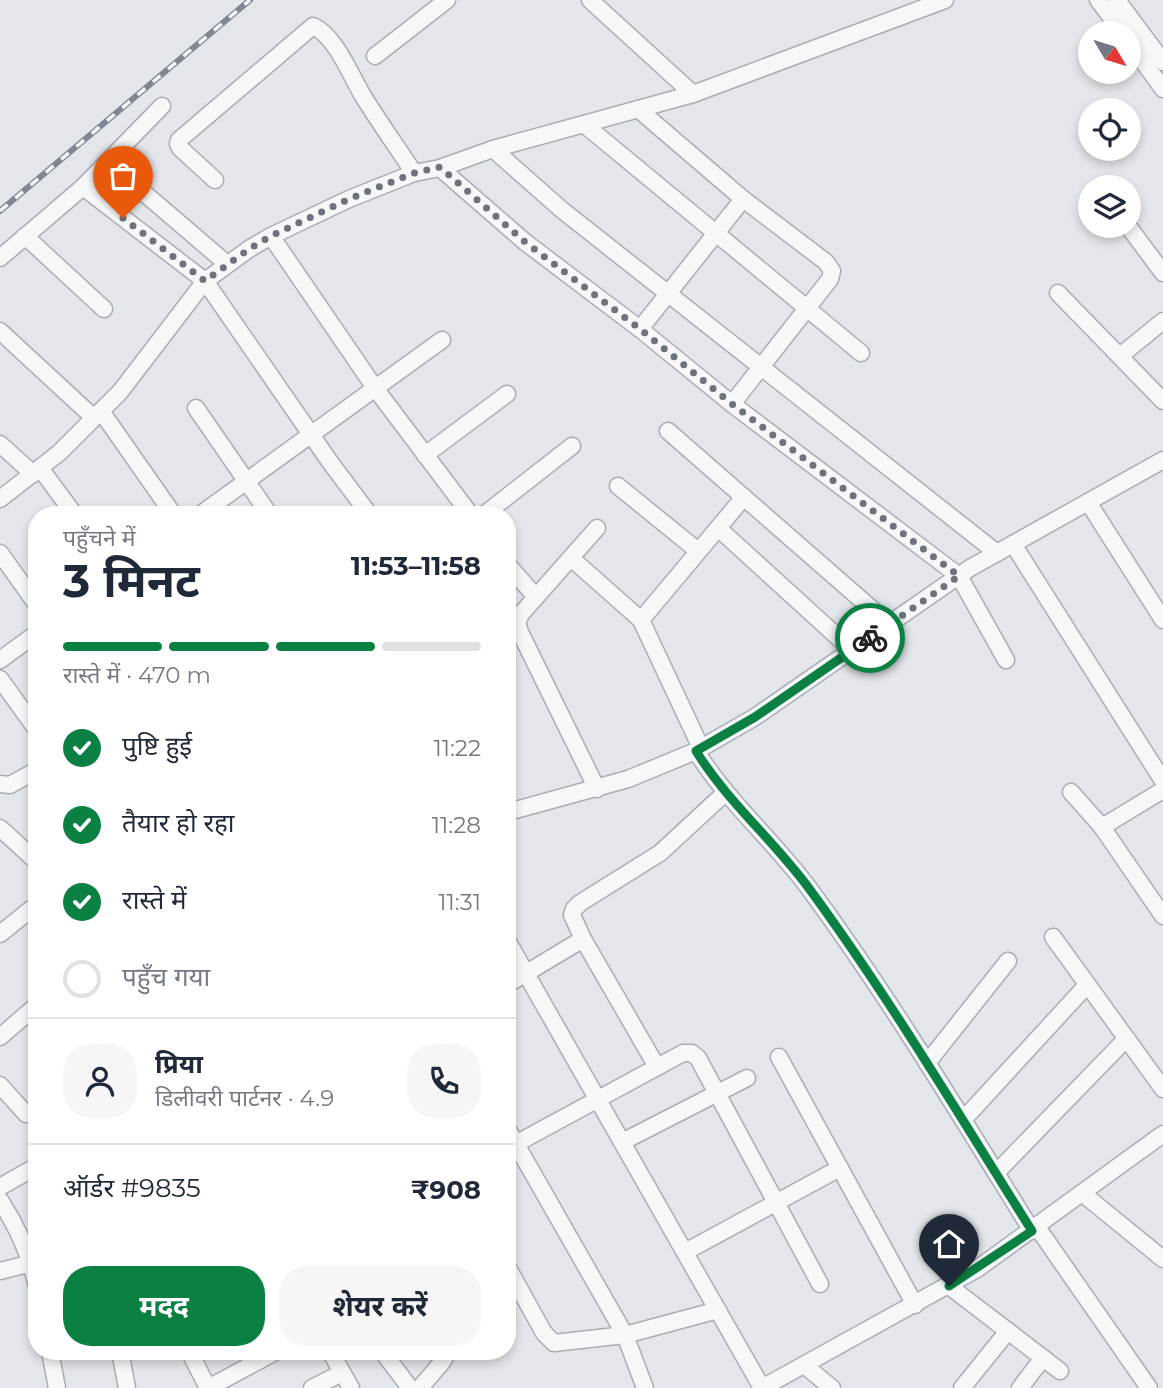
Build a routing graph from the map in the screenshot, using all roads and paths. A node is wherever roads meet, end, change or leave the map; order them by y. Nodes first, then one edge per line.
1 (447, 0) edge
2 (590, 0) edge
3 (945, 0) edge
4 (1098, 0) edge
5 (1117, 0) edge
6 (1114, 21) edge
7 (375, 56) dead end
8 (1141, 58) edge
9 (1163, 62) edge
10 (1163, 89) edge
11 (694, 94) junction
12 (162, 106) dead end
13 (638, 109) junction
14 (585, 125) junction
15 (493, 149) junction
16 (108, 162) junction
17 (440, 167) junction
18 (414, 173) junction
19 (215, 180) dead end
20 (83, 187) junction
21 (744, 199) junction
22 (716, 235) junction
23 (25, 236) junction
24 (271, 236) junction
25 (1138, 238) edge
26 (0, 258) edge
27 (228, 264) junction
28 (1163, 273) edge
29 (205, 281) junction
30 (1058, 293) dead end
31 (668, 294) junction
32 (806, 308) junction
33 (104, 309) dead end
34 (1163, 321) edge
35 (640, 329) junction
36 (0, 331) edge
37 (442, 340) dead end
38 (862, 353) dead end
39 (1120, 356) junction
40 (763, 367) junction
41 (375, 388) junction
42 (508, 394) dead end
43 (1163, 401) edge
44 (732, 404) junction
45 (196, 408) dead end
46 (97, 415) junction
47 (668, 431) dead end
48 (311, 434) junction
49 (0, 444) edge
50 (572, 446) dead end
51 (425, 455) junction
52 (1163, 460) edge
53 (36, 471) junction
54 (245, 482) junction
55 (618, 486) dead end
56 (744, 498) junction
57 (0, 499) edge
58 (1088, 502) junction
59 (67, 506) edge
60 (167, 506) edge
61 (212, 506) edge
62 (263, 506) edge
63 (363, 506) edge
64 (464, 506) edge
65 (495, 506) edge
66 (597, 528) dead end
67 (718, 528) junction
68 (1013, 544) junction
69 (698, 551) junction
70 (997, 552) junction
71 (0, 553) edge
72 (570, 558) junction
73 (516, 574) edge
74 (959, 576) junction
75 (28, 592) edge
76 (537, 597) junction
77 (641, 620) junction
78 (1163, 620) edge
79 (889, 625) junction
80 (28, 640) edge
81 (852, 650) junction
82 (0, 660) edge
83 (1006, 660) dead end
84 (0, 679) edge
85 (28, 718) edge
86 (699, 750) junction
87 (28, 776) edge
88 (1163, 782) edge
89 (0, 784) edge
90 (597, 789) junction
91 (1163, 790) edge
92 (726, 792) junction
93 (1071, 792) dead end
94 (516, 809) edge
95 (1102, 827) junction
96 (0, 828) edge
97 (28, 854) edge
98 (28, 911) edge
99 (1163, 916) edge
100 (0, 934) edge
101 (1053, 937) dead end
102 (583, 939) junction
103 (516, 957) edge
104 (1008, 961) dead end
105 (525, 974) junction
106 (516, 979) edge
107 (1087, 985) junction
108 (28, 1013) edge
109 (0, 1037) edge
110 (1126, 1039) junction
111 (779, 1057) dead end
112 (927, 1063) junction
113 (657, 1067) junction
114 (747, 1078) dead end
115 (1163, 1089) edge
116 (2, 1092) edge
117 (717, 1095) junction
118 (598, 1099) junction
119 (26, 1114) dead end
120 (963, 1120) junction
121 (1163, 1134) edge
122 (516, 1137) edge
123 (622, 1142) junction
124 (516, 1150) edge
125 (840, 1168) junction
126 (28, 1171) edge
127 (996, 1172) junction
128 (0, 1187) edge
129 (1082, 1193) junction
130 (0, 1200) edge
131 (776, 1203) junction
132 (1035, 1229) junction
133 (28, 1249) edge
134 (685, 1252) junction
135 (1163, 1259) edge
136 (28, 1261) edge
137 (0, 1271) edge
138 (516, 1283) edge
139 (820, 1284) dead end
140 (949, 1286) junction
141 (915, 1305) junction
142 (718, 1310) junction
143 (1008, 1331) junction
144 (625, 1335) junction
145 (1043, 1358) junction
146 (52, 1360) edge
147 (122, 1360) edge
148 (194, 1360) edge
149 (260, 1360) edge
150 (335, 1360) edge
151 (389, 1360) edge
152 (444, 1360) edge
153 (804, 1366) junction
154 (1060, 1371) dead end
155 (342, 1373) junction
156 (57, 1388) edge
157 (127, 1388) edge
158 (208, 1388) edge
159 (313, 1388) edge
160 (351, 1388) edge
161 (410, 1388) edge
162 (420, 1388) edge
163 (645, 1388) edge
164 (762, 1388) edge
165 (832, 1388) edge
166 (962, 1388) edge
167 (1020, 1388) edge
168 (1149, 1388) edge

1 - 7 street
2 - 11 street
3 - 11 street
4 - 6 street
5 - 9 street
8 - 10 street
11 - 13 street
12 - 16 street
13 - 14 street
13 - 21 street
14 - 15 street
14 - 22 street
15 - 17 street
15 - 31 street
16 - 20 street
16 - 27 street
17 - 18 street
17 - 35 street
18 - 19 street
18 - 24 street
20 - 23 street
20 - 29 street
21 - 22 street
21 - 32 street
22 - 31 street
22 - 32 street
23 - 26 street
23 - 33 street
24 - 27 street
24 - 41 street
25 - 28 street
27 - 29 street
29 - 46 street
29 - 48 street
30 - 39 street
31 - 35 street
31 - 40 street
32 - 38 street
32 - 40 street
34 - 39 street
35 - 44 street
36 - 46 street
37 - 41 street
39 - 43 street
40 - 44 street
40 - 70 street
41 - 48 street
41 - 51 street
42 - 51 street
44 - 74 street
45 - 54 street
46 - 53 street
46 - 60 street
47 - 56 street
48 - 54 street
48 - 63 street
49 - 53 street
50 - 65 street
51 - 64 street
52 - 58 street
53 - 57 street
53 - 59 street
54 - 61 street
54 - 62 street
55 - 69 street
56 - 67 street
56 - 79 street
58 - 68 street
58 - 78 street
66 - 72 street
67 - 69 street
67 - 81 street
68 - 70 street
68 - 88 street
69 - 77 street
70 - 74 street
71 - 75 street
72 - 76 street
72 - 77 street
73 - 76 street
74 - 79 street
74 - 83 street
76 - 90 street
77 - 86 street
79 - 81 street
80 - 82 street
81 - 86 street
84 - 85 street
86 - 90 street
86 - 92 street
87 - 89 street
90 - 94 street
91 - 95 street
92 - 102 street
92 - 112 street
93 - 95 street
95 - 99 street
96 - 97 street
98 - 100 street
101 - 107 street
102 - 105 street
102 - 113 street
103 - 105 street
104 - 112 street
105 - 106 street
105 - 118 street
107 - 110 street
107 - 120 street
108 - 109 street
110 - 115 street
110 - 127 street
111 - 125 street
112 - 120 street
113 - 117 street
113 - 118 street
114 - 117 street
116 - 119 street
117 - 123 street
117 - 131 street
118 - 122 street
118 - 123 street
120 - 127 street
121 - 129 street
123 - 134 street
124 - 144 street
125 - 131 street
125 - 141 street
126 - 128 street
127 - 132 street
129 - 132 street
129 - 135 street
130 - 133 street
131 - 134 street
131 - 139 street
132 - 140 street
132 - 168 street
134 - 142 street
136 - 137 street
138 - 144 street
140 - 141 street
140 - 143 street
141 - 153 street
142 - 144 street
142 - 164 street
143 - 145 street
143 - 166 street
144 - 163 street
145 - 154 street
145 - 167 street
146 - 156 street
147 - 157 street
148 - 158 street
149 - 158 street
150 - 155 street
151 - 161 street
152 - 162 street
153 - 164 street
153 - 165 street
155 - 159 street
155 - 160 street

